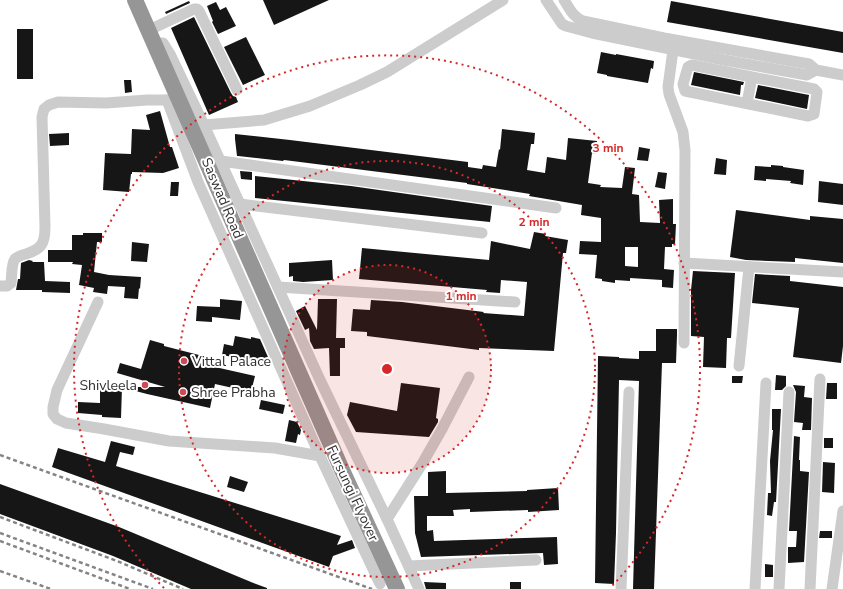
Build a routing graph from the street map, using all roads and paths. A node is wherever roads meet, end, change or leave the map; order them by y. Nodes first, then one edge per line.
1 (135, 0) edge
2 (503, 0) edge
3 (546, 0) edge
4 (564, 0) edge
5 (195, 4) edge
6 (152, 36) junction
7 (673, 50) junction
8 (750, 65) junction
9 (816, 70) junction
10 (843, 75) edge
11 (750, 77) junction
12 (237, 90) dead end
13 (173, 100) junction
14 (747, 103) junction
15 (204, 125) junction
16 (220, 161) junction
17 (240, 204) junction
18 (556, 208) dead end
19 (482, 233) dead end
20 (684, 263) junction
21 (749, 267) junction
22 (843, 272) edge
23 (0, 286) edge
24 (278, 287) junction
25 (98, 302) dead end
26 (515, 302) dead end
27 (684, 343) dead end
28 (739, 366) dead end
29 (468, 377) dead end
30 (820, 379) dead end
31 (766, 383) dead end
32 (629, 392) dead end
33 (789, 392) dead end
34 (310, 397) joint
35 (320, 456) junction
36 (843, 511) edge
37 (387, 519) junction
38 (841, 542) edge
39 (536, 560) dead end
40 (408, 566) junction
41 (380, 584) dead end
42 (397, 589) edge
43 (419, 589) edge
44 (621, 589) edge
45 (755, 589) edge
46 (779, 589) edge
47 (810, 589) edge
48 (832, 589) edge

1 - 6 highway, Saswad Road
2 - 15 street
3 - 7 street
4 - 9 street
5 - 6 street
5 - 12 street
6 - 13 highway, Saswad Road
6 - 15 street
7 - 8 street
7 - 20 street
8 - 9 street
8 - 11 street
9 - 10 street
11 - 14 street
11 - 14 street
11 - 14 street
13 - 23 street
13 - 34 highway, Saswad Road
13 - 35 street
15 - 16 street
16 - 17 street
16 - 18 street
17 - 19 street
17 - 24 street
20 - 21 street
20 - 27 street
21 - 22 street
21 - 28 street
24 - 26 street
24 - 37 street
25 - 35 street
29 - 37 street
30 - 47 street
31 - 45 street
32 - 44 street
33 - 46 street
34 - 42 highway, Fursungi Flyover
35 - 41 street
36 - 38 street
37 - 40 street
38 - 48 street
39 - 40 street
40 - 43 street

